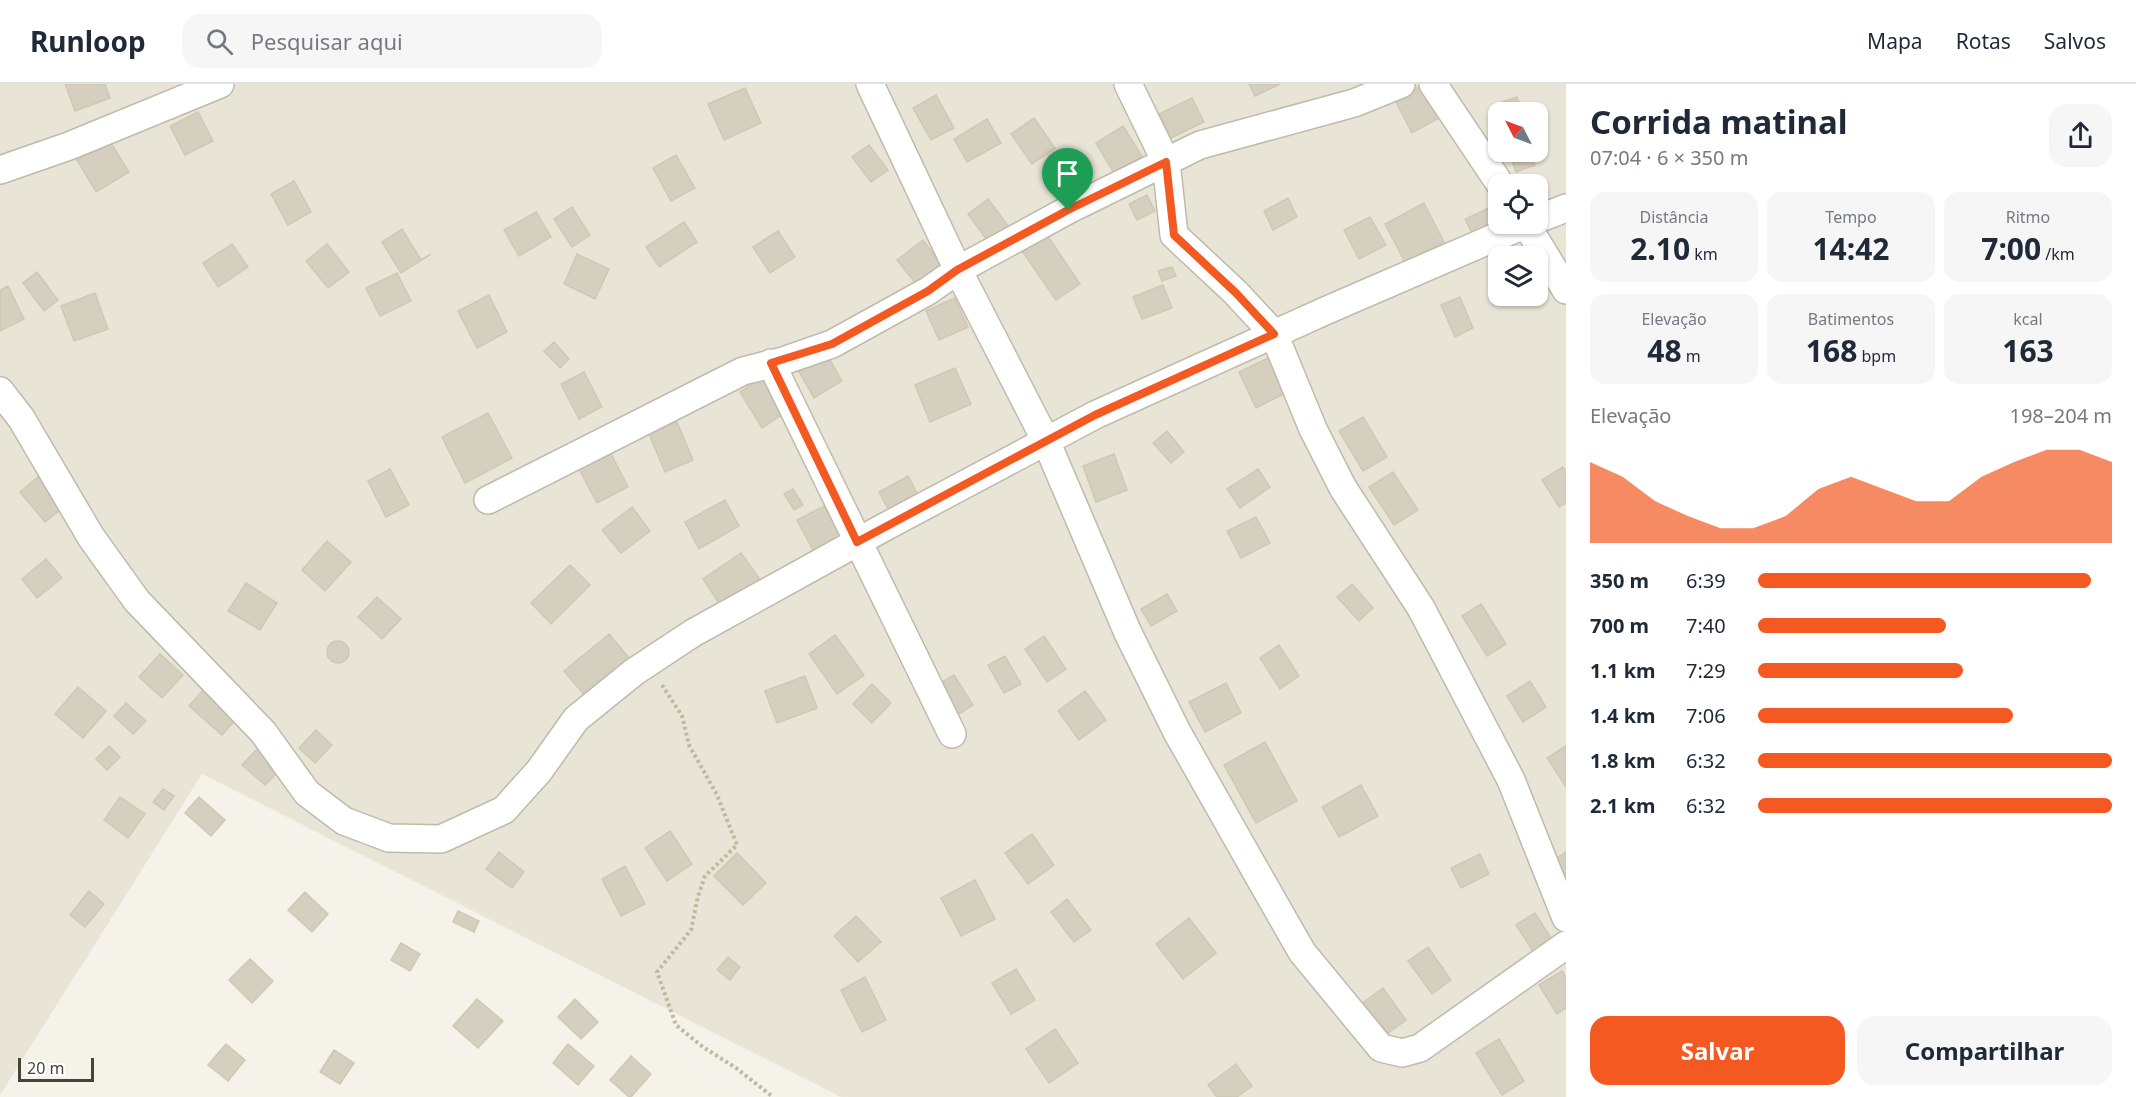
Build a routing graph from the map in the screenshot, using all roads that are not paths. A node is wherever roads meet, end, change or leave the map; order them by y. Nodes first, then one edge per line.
1 (220, 84) edge
2 (870, 84) edge
3 (1128, 84) edge
4 (1401, 84) edge
5 (1433, 84) edge
6 (1166, 162) junction
7 (0, 170) edge
8 (1493, 174) edge
9 (1566, 208) edge
10 (1548, 215) edge
11 (1503, 234) edge
12 (1532, 234) edge
13 (957, 270) junction
14 (1566, 290) edge
15 (1274, 334) junction
16 (771, 363) junction
17 (0, 391) edge
18 (1046, 441) junction
19 (488, 500) dead end
20 (857, 542) junction
21 (952, 734) dead end
22 (1566, 918) edge
23 (1566, 945) edge

1 - 7 street
2 - 13 street
3 - 6 street
4 - 6 street
5 - 8 street
6 - 13 street
6 - 15 street
9 - 10 street
11 - 15 street
12 - 14 street
13 - 16 street
13 - 18 street
15 - 18 street
15 - 22 street
16 - 19 street
16 - 20 street
17 - 20 street
18 - 20 street
18 - 23 street
20 - 21 street

